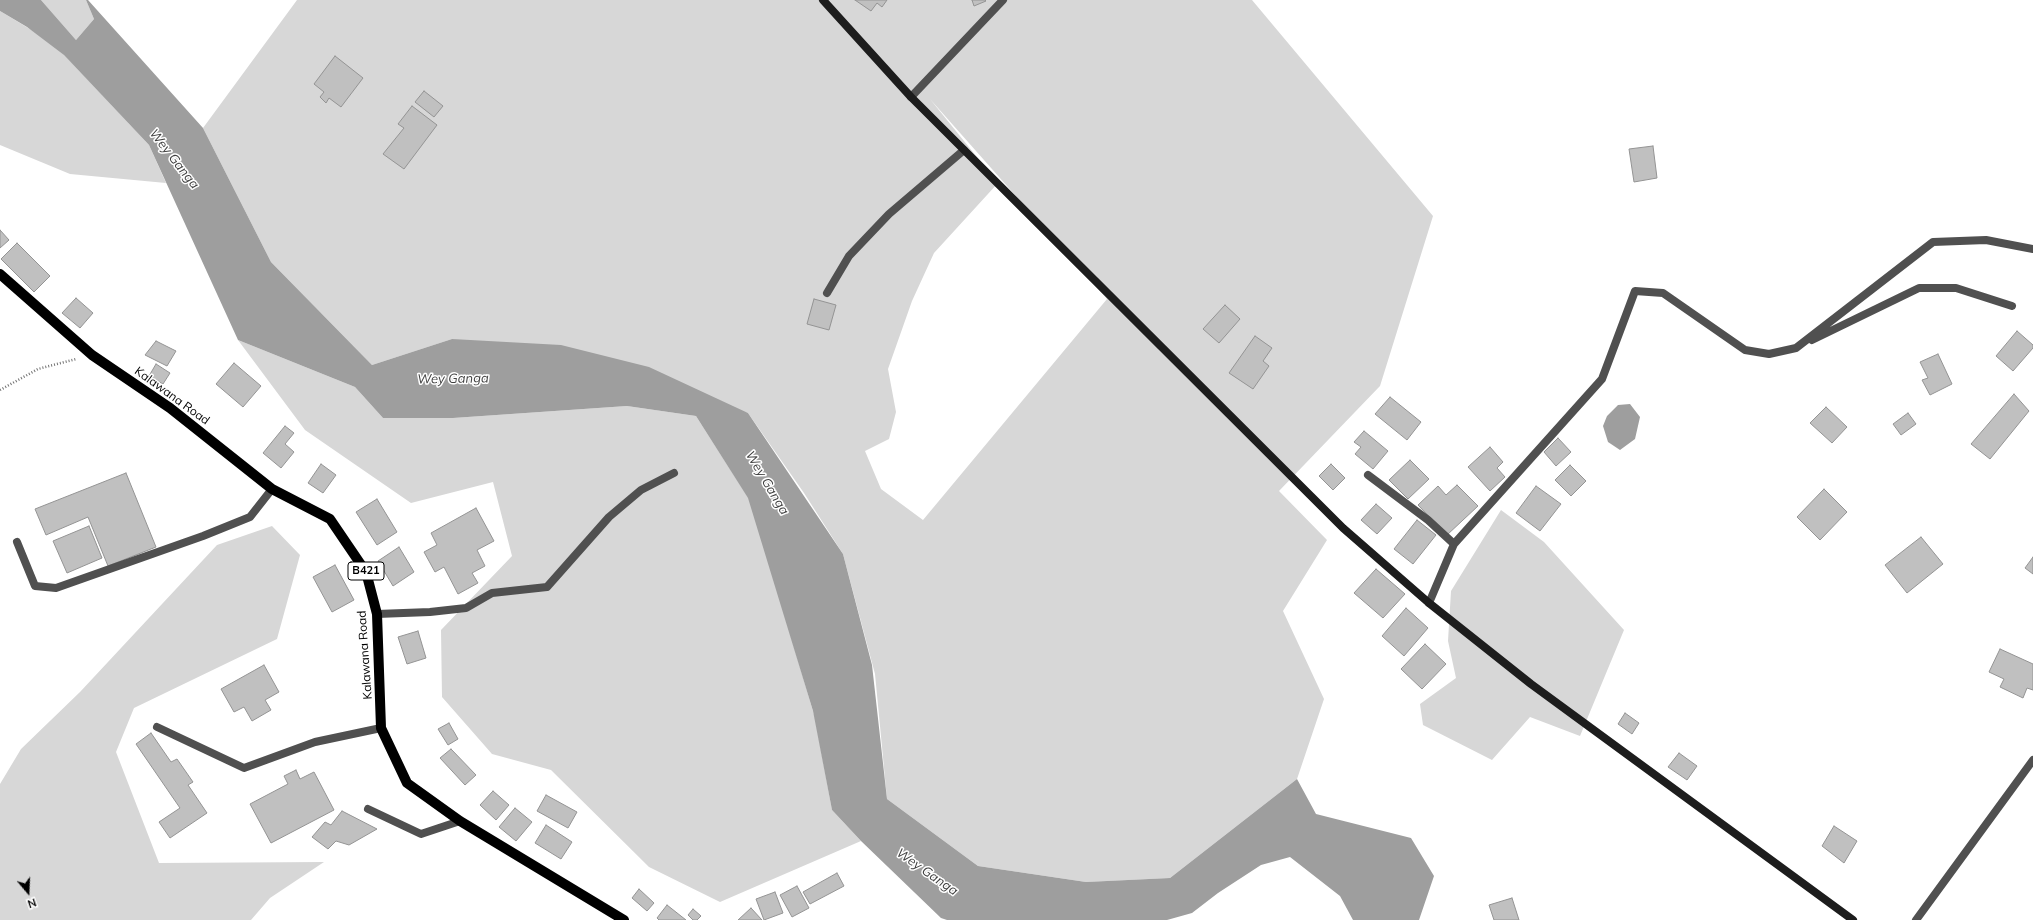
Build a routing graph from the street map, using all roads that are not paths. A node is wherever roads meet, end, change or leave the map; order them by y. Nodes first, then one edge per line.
1 (823, 0) edge
2 (1003, 0) edge
3 (911, 97) junction
4 (964, 150) junction
5 (2033, 249) edge
6 (0, 274) edge
7 (827, 293) dead end
8 (2012, 306) dead end
9 (1796, 348) junction
10 (674, 473) dead end
11 (1368, 476) dead end
12 (272, 489) junction
13 (17, 542) dead end
14 (1454, 544) junction
15 (1429, 604) junction
16 (377, 614) junction
17 (157, 727) dead end
18 (381, 728) junction
19 (2033, 760) edge
20 (368, 809) dead end
21 (460, 821) junction
22 (624, 920) edge
23 (1852, 920) edge
24 (1916, 920) edge

1 - 3 street
2 - 3 street
3 - 4 street
4 - 7 street
4 - 15 street
5 - 9 street
6 - 12 main road, Kalawana Road / B421
8 - 9 street
9 - 14 street
10 - 16 street
11 - 14 street
12 - 13 street
12 - 16 main road, Kalawana Road / B421
14 - 15 street
15 - 23 street
16 - 18 main road, Kalawana Road / B421
17 - 18 street
18 - 21 main road, Kalawana Road / B421
19 - 24 street
20 - 21 street
21 - 22 main road, Kalawana Road / B421

